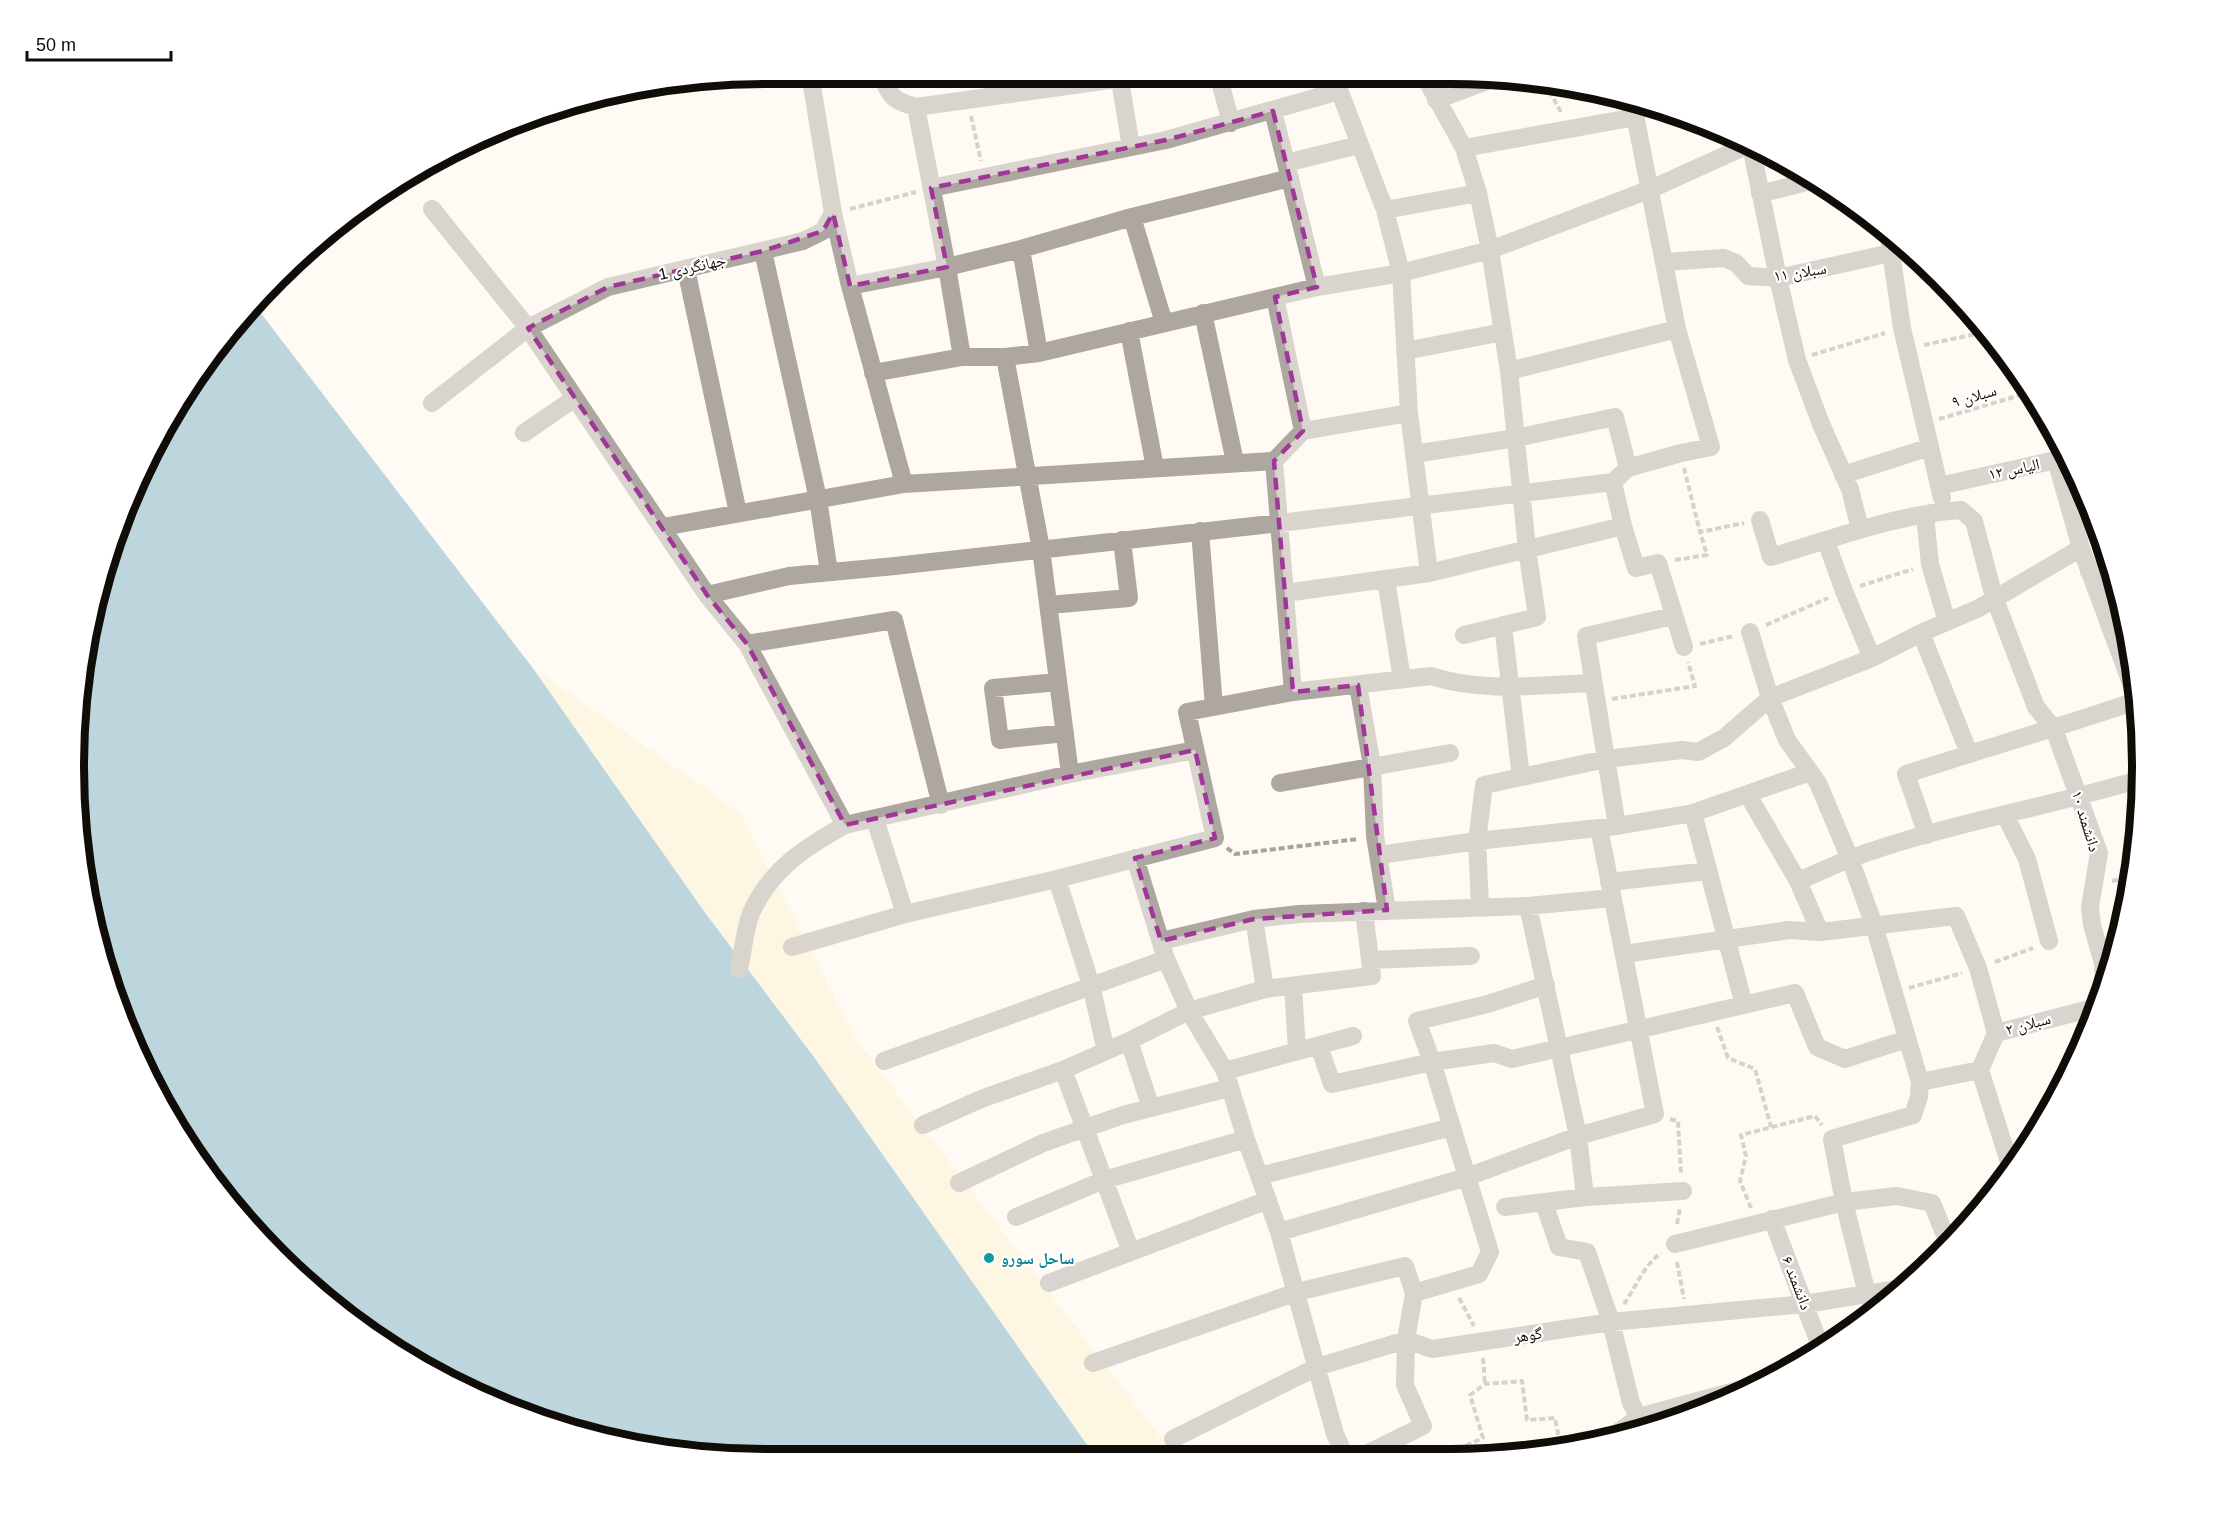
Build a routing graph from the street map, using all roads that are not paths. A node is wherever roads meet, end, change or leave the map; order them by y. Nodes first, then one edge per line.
1 (812, 84) edge
2 (884, 84) edge
3 (1069, 84) edge
4 (1121, 84) edge
5 (1221, 84) edge
6 (1337, 84) edge
7 (1428, 84) edge
8 (1477, 85) edge
9 (1339, 91) junction
10 (1436, 100) junction
11 (916, 107) junction
12 (1632, 109) edge
13 (1634, 110) edge
14 (1273, 111) junction
15 (1231, 123) junction
16 (1359, 145) junction
17 (1131, 147) junction
18 (1464, 148) junction
19 (1740, 149) edge
20 (1752, 154) edge
21 (1288, 171) junction
22 (1803, 183) edge
23 (931, 188) junction
24 (1651, 189) junction
25 (1478, 193) junction
26 (1760, 194) junction
27 (432, 209) dead end
28 (1385, 210) junction
29 (833, 213) junction
30 (1132, 217) junction
31 (1893, 247) edge
32 (1894, 248) edge
33 (1021, 249) junction
34 (1490, 250) junction
35 (764, 251) junction
36 (1665, 262) junction
37 (947, 267) junction
38 (686, 269) junction
39 (1401, 273) junction
40 (1778, 278) junction
41 (850, 286) junction
42 (1317, 287) junction
43 (1275, 297) junction
44 (1203, 314) junction
45 (1164, 323) junction
46 (528, 328) junction
47 (1677, 329) junction
48 (1129, 331) junction
49 (1503, 332) junction
50 (1405, 351) junction
51 (1039, 353) junction
52 (962, 357) junction
53 (1005, 357) junction
54 (1509, 371) junction
55 (873, 373) junction
56 (575, 398) junction
57 (432, 403) dead end
58 (1409, 413) junction
59 (1303, 431) junction
60 (524, 433) dead end
61 (1516, 438) junction
62 (1930, 447) junction
63 (1414, 454) junction
64 (1274, 461) junction
65 (1235, 462) junction
66 (1155, 468) junction
67 (1628, 468) junction
68 (1843, 475) junction
69 (1028, 476) junction
70 (2069, 481) edge
71 (1612, 482) junction
72 (904, 484) junction
73 (2071, 485) edge
74 (1939, 486) junction
75 (1521, 493) junction
76 (818, 500) junction
77 (1420, 504) junction
78 (1945, 511) junction
79 (738, 513) junction
80 (1925, 516) junction
81 (1760, 520) road end
82 (1280, 523) junction
83 (1623, 526) junction
84 (663, 527) junction
85 (1860, 529) junction
86 (1200, 531) junction
87 (1122, 540) junction
88 (1826, 542) junction
89 (2080, 548) junction
90 (1041, 549) junction
91 (1527, 549) junction
92 (2102, 568) edge
93 (829, 572) junction
94 (2089, 572) junction
95 (1429, 573) junction
96 (1386, 580) junction
97 (1285, 593) junction
98 (707, 594) junction
99 (1994, 597) junction
100 (1048, 605) junction
101 (1673, 616) junction
102 (1947, 622) junction
103 (2117, 624) edge
104 (1503, 625) junction
105 (1750, 632) road end
106 (1921, 633) junction
107 (1464, 635) dead end
108 (747, 644) junction
109 (1684, 647) road end
110 (1872, 657) junction
111 (1402, 679) junction
112 (1058, 682) junction
113 (1593, 683) junction
114 (1358, 685) junction
115 (1512, 686) junction
116 (1293, 692) junction
117 (1770, 698) junction
118 (2129, 702) edge
119 (1214, 707) junction
120 (2054, 729) junction
121 (1065, 734) junction
122 (1196, 750) junction
123 (1450, 753) dead end
124 (1969, 753) junction
125 (1606, 759) junction
126 (1372, 766) junction
127 (1810, 772) junction
128 (1070, 774) junction
129 (1521, 777) junction
130 (2132, 782) edge
131 (1280, 783) dead end
132 (1748, 795) junction
133 (2080, 797) junction
134 (941, 805) junction
135 (1693, 813) junction
136 (2004, 815) junction
137 (875, 819) junction
138 (845, 825) junction
139 (1608, 827) junction
140 (1927, 835) junction
141 (1477, 841) junction
142 (1379, 855) junction
143 (1135, 858) junction
144 (1850, 859) junction
145 (1708, 871) junction
146 (1056, 879) junction
147 (1798, 881) junction
148 (1611, 890) junction
149 (1480, 906) junction
150 (1528, 906) junction
151 (1387, 910) junction
152 (1364, 911) junction
153 (905, 914) junction
154 (1254, 919) junction
155 (1874, 925) junction
156 (1820, 932) junction
157 (1726, 940) junction
158 (1161, 941) junction
159 (2049, 941) dead end
160 (792, 947) dead end
161 (1624, 954) junction
162 (1471, 956) dead end
163 (1166, 958) junction
164 (1371, 960) junction
165 (2103, 963) edge
166 (740, 969) dead end
167 (1091, 985) junction
168 (1293, 986) junction
169 (1546, 986) junction
170 (1265, 989) junction
171 (1744, 1005) junction
172 (2087, 1010) edge
173 (1189, 1011) junction
174 (1638, 1029) junction
175 (1995, 1033) junction
176 (1353, 1036) dead end
177 (1907, 1039) junction
178 (1130, 1041) junction
179 (1319, 1046) junction
180 (1560, 1048) junction
181 (1106, 1051) junction
182 (1297, 1051) junction
183 (884, 1061) dead end
184 (1432, 1062) junction
185 (1063, 1070) junction
186 (1980, 1070) junction
187 (1227, 1080) junction
188 (1920, 1082) junction
189 (1151, 1108) junction
190 (923, 1125) dead end
191 (1452, 1127) junction
192 (1084, 1128) junction
193 (1578, 1136) junction
194 (1246, 1139) junction
195 (2008, 1159) edge
196 (1259, 1176) junction
197 (1467, 1177) junction
198 (1104, 1180) junction
199 (959, 1183) dead end
200 (1683, 1191) dead end
201 (1585, 1197) junction
202 (1268, 1200) junction
203 (1844, 1202) junction
204 (1544, 1203) junction
205 (1505, 1207) dead end
206 (1016, 1217) dead end
207 (1765, 1220) junction
208 (1279, 1232) junction
209 (1945, 1235) edge
210 (1674, 1244) road end
211 (1131, 1252) junction
212 (1049, 1283) dead end
213 (1886, 1291) edge
214 (1297, 1292) junction
215 (1414, 1293) junction
216 (1867, 1294) junction
217 (1805, 1304) junction
218 (1611, 1322) junction
219 (1406, 1340) junction
220 (1818, 1341) edge
221 (1094, 1363) dead end
222 (1317, 1367) junction
223 (1641, 1422) edge
224 (1173, 1439) dead end
225 (1342, 1449) edge
226 (1376, 1449) edge

1 - 29 street
2 - 11 street
3 - 11 street
4 - 17 street
5 - 15 street
6 - 9 street
7 - 10 street
8 - 10 street
9 - 14 street
9 - 16 street
10 - 18 street
11 - 23 street
12 - 18 street
13 - 24 street
14 - 15 street
14 - 21 street
15 - 17 street
16 - 21 street
16 - 28 street
17 - 23 street
18 - 25 street
19 - 24 street
20 - 26 street
21 - 30 street
21 - 42 street
22 - 26 street
23 - 37 street
24 - 34 street
24 - 36 street
25 - 28 street
25 - 34 street
26 - 40 street
27 - 46 street
28 - 39 street
29 - 35 street, جهانگردی 1
29 - 41 street
30 - 33 street
30 - 45 street
31 - 40 street, سبلان ۱۱
32 - 62 street
33 - 37 street
33 - 51 street
34 - 39 street
34 - 49 street
35 - 38 street, جهانگردی 1
35 - 76 street
36 - 40 street, سبلان ۱۱
36 - 47 street
37 - 41 street
37 - 52 street
38 - 46 street, جهانگردی 1
38 - 79 street
39 - 42 street
39 - 50 street
40 - 68 street
41 - 55 street
42 - 43 street
43 - 44 street
43 - 59 street
44 - 45 street
44 - 65 street
45 - 48 street
46 - 56 street
46 - 57 street, جهانگردی 1
47 - 54 street
47 - 67 street
48 - 51 street
48 - 66 street
49 - 50 street
49 - 54 street
50 - 58 street
51 - 53 street
52 - 53 street
52 - 55 street
53 - 69 street
54 - 61 street
55 - 72 street
56 - 60 street
56 - 84 street
58 - 59 street
58 - 63 street
59 - 64 street
61 - 63 street
61 - 67 street
61 - 75 street
62 - 68 street
62 - 74 street
63 - 77 street
64 - 65 street
64 - 82 street
65 - 66 street
66 - 69 street
67 - 71 street
68 - 85 street
69 - 72 street
69 - 90 street
70 - 74 street, الیاس ۱۲
71 - 75 street
71 - 83 street
72 - 76 street
73 - 89 street, الیاس ۱۲
74 - 78 street
75 - 77 street
75 - 91 street
76 - 79 street
76 - 93 street
77 - 82 street
77 - 95 street
78 - 80 street
78 - 99 street, دانشمند ۱۰
79 - 84 street
80 - 85 street
80 - 102 street
81 - 88 street
82 - 86 street
82 - 97 street
83 - 91 street
83 - 101 street
84 - 98 street
85 - 88 street
86 - 87 street
86 - 119 street
87 - 90 street
87 - 100 street
88 - 110 street
89 - 94 street, الیاس ۱۲
89 - 99 street
90 - 93 street
90 - 100 street
91 - 95 street
91 - 104 street
92 - 94 street
93 - 98 street
94 - 103 street, الیاس ۱۲
95 - 96 street
96 - 97 street
96 - 111 street
97 - 116 street
98 - 108 street
99 - 102 street
99 - 120 street, دانشمند ۱۰
100 - 112 street
101 - 109 street
101 - 113 street
102 - 106 street
104 - 107 street
104 - 115 street
105 - 117 street
106 - 110 street
106 - 124 street
108 - 134 street
108 - 138 street
110 - 117 street
111 - 114 street
111 - 115 street
112 - 121 street
112 - 121 street
113 - 115 street
113 - 125 street
114 - 116 street
114 - 126 street
115 - 129 street
116 - 119 street
117 - 125 street
117 - 127 street
118 - 120 street
119 - 122 street
120 - 124 street
120 - 133 street, دانشمند ۱۰
121 - 128 street
122 - 128 street
122 - 143 street
123 - 126 street
124 - 140 street
125 - 129 street
125 - 139 street
126 - 131 street
126 - 142 street
127 - 132 street
127 - 144 street
128 - 134 street
129 - 141 street
130 - 133 street
132 - 135 street
132 - 147 street
133 - 136 street
133 - 165 street, دانشمند ۱۰
134 - 137 street
135 - 139 street
135 - 145 street
136 - 140 street
136 - 159 street
137 - 138 street
137 - 153 street
138 - 166 street
139 - 141 street
139 - 148 street
140 - 144 street
141 - 142 street
141 - 149 street
142 - 151 street
143 - 146 street
143 - 158 street
144 - 147 street
144 - 155 street
145 - 148 street
145 - 157 street
146 - 153 street
146 - 167 street
147 - 156 street
148 - 150 street
148 - 161 street
149 - 150 street
149 - 151 street
150 - 169 street
151 - 152 street
152 - 154 street
152 - 164 street
153 - 160 street
154 - 158 street
154 - 170 street
155 - 156 street
155 - 175 street
155 - 177 street
156 - 157 street
157 - 161 street
157 - 171 street
158 - 163 street
161 - 174 street
162 - 164 street
163 - 167 street
163 - 173 street
164 - 168 street
167 - 181 street
167 - 183 street
168 - 170 street
168 - 182 street
169 - 180 street
169 - 184 street
170 - 173 street
171 - 174 street
171 - 177 street
172 - 175 street, سبلان ۲
173 - 178 street
173 - 187 street
174 - 180 street
174 - 193 street
175 - 186 street, سبلان ۲
176 - 179 street
177 - 188 street
178 - 181 street
178 - 189 street
179 - 182 street
179 - 184 street
180 - 184 street
180 - 193 street
181 - 185 street
182 - 187 street
184 - 191 street
185 - 190 street
185 - 192 street
186 - 188 street
186 - 195 street
187 - 189 street
187 - 194 street
188 - 203 street
189 - 192 street
191 - 196 street
191 - 197 street
192 - 198 street
192 - 199 street
193 - 197 street
193 - 201 street
194 - 196 street
194 - 198 street
196 - 202 street
197 - 208 street
197 - 215 street
198 - 206 street
198 - 211 street
200 - 201 street
201 - 204 street
202 - 208 street
202 - 211 street
203 - 207 street
203 - 209 street
203 - 216 street
204 - 205 street
204 - 218 street
207 - 210 street
207 - 217 street, دانشمند ۶
208 - 214 street
211 - 212 street
213 - 216 street, گوهر
214 - 215 street
214 - 221 street
214 - 222 street
215 - 219 street
216 - 217 street, گوهر
217 - 218 street, گوهر
217 - 220 street, دانشمند ۶
218 - 219 street, گوهر
218 - 223 street
219 - 222 street
219 - 226 street
222 - 224 street
222 - 225 street

